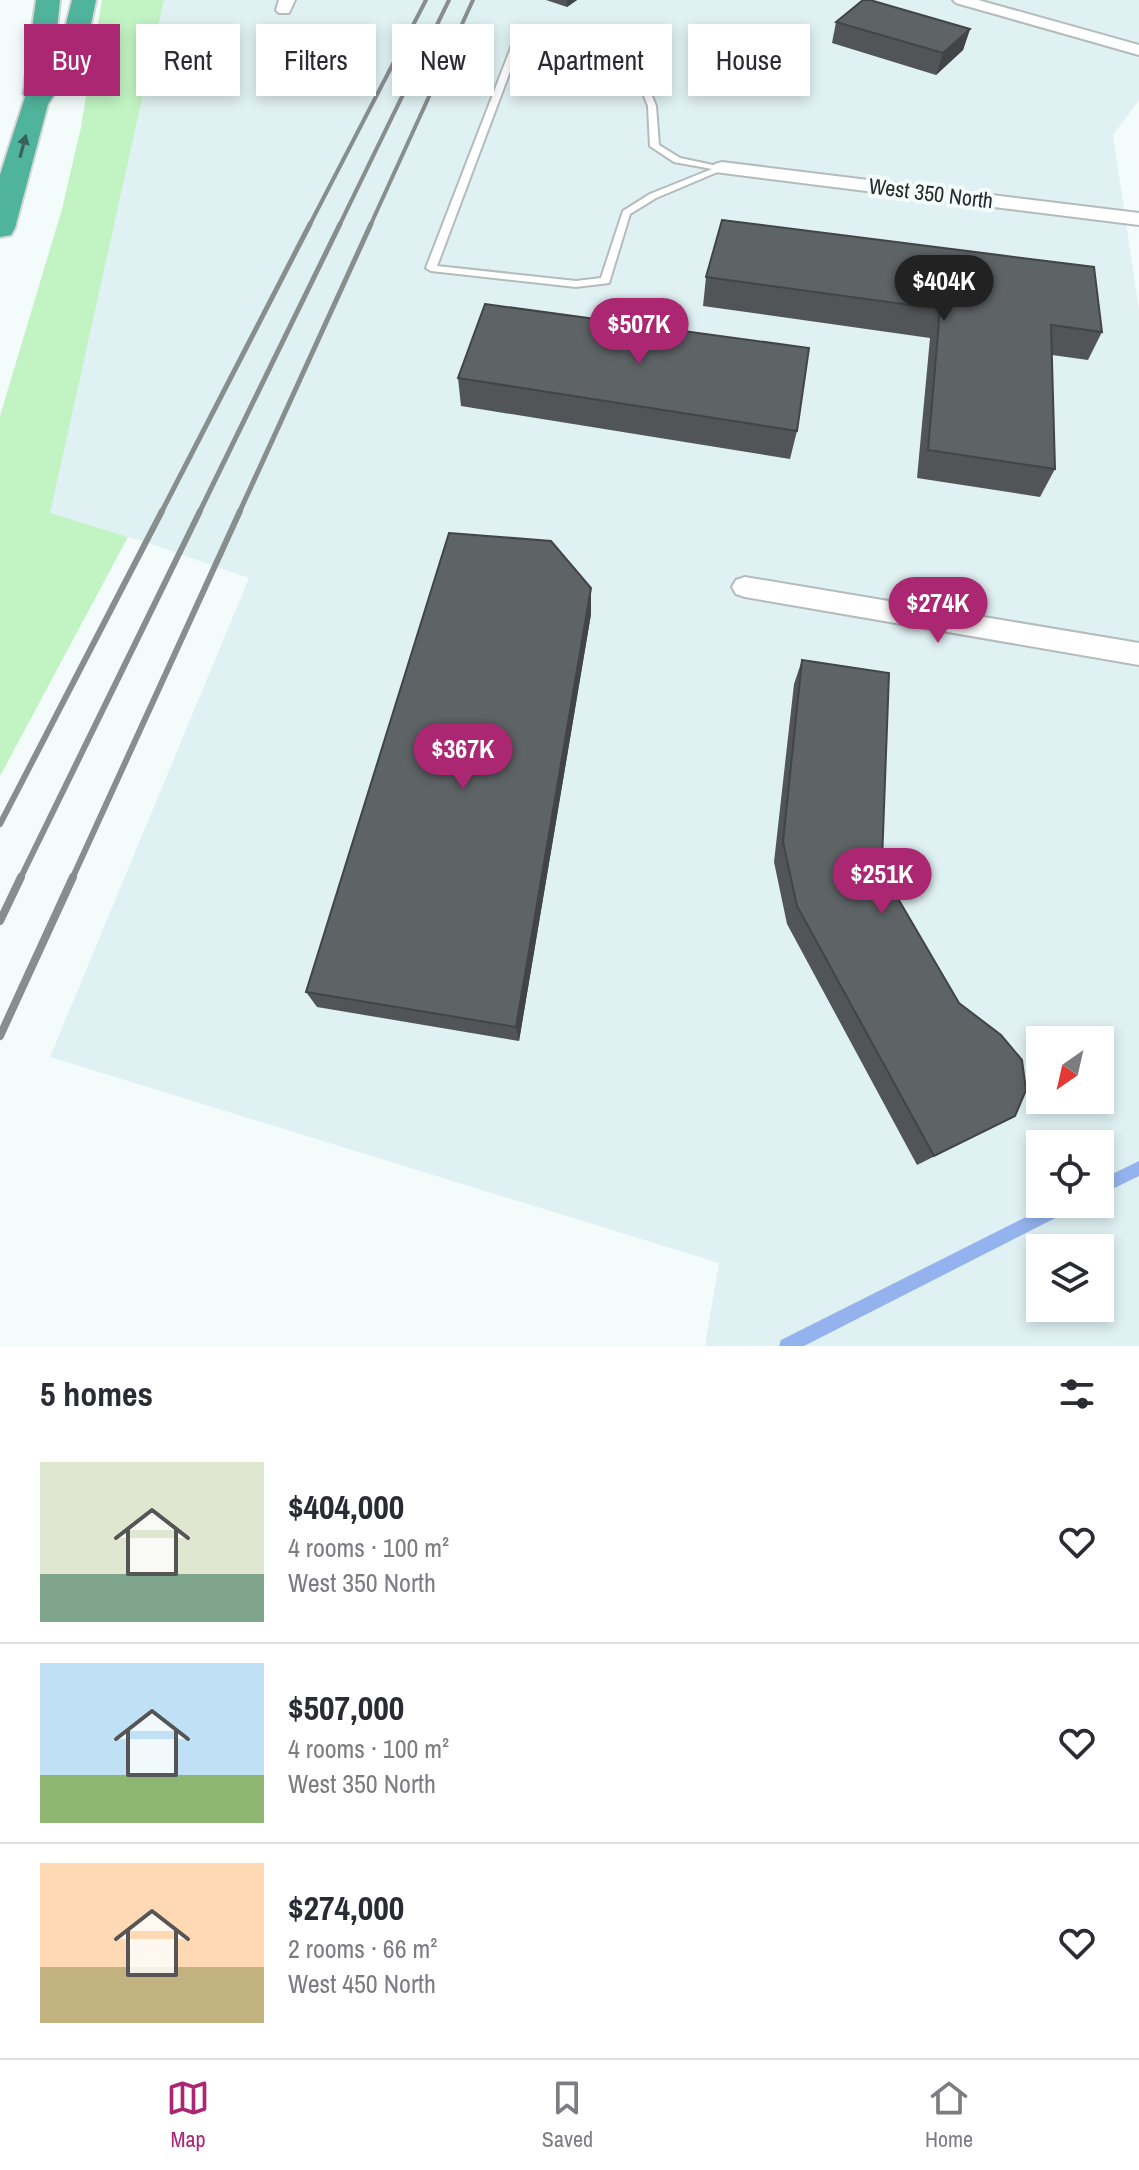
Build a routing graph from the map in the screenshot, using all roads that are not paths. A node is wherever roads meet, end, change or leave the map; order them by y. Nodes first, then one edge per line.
1 (48, 0) edge
2 (84, 0) edge
3 (961, 0) edge
4 (1139, 50) edge
5 (34, 104) junction
6 (722, 168) junction
7 (1139, 219) edge
8 (0, 228) edge
9 (745, 587) dead end
10 (1139, 654) edge

1 - 5 highway
2 - 5 highway
3 - 4 street
8 -> 5 highway
6 - 6 lane
6 - 7 street, West 350 North
9 - 10 street

